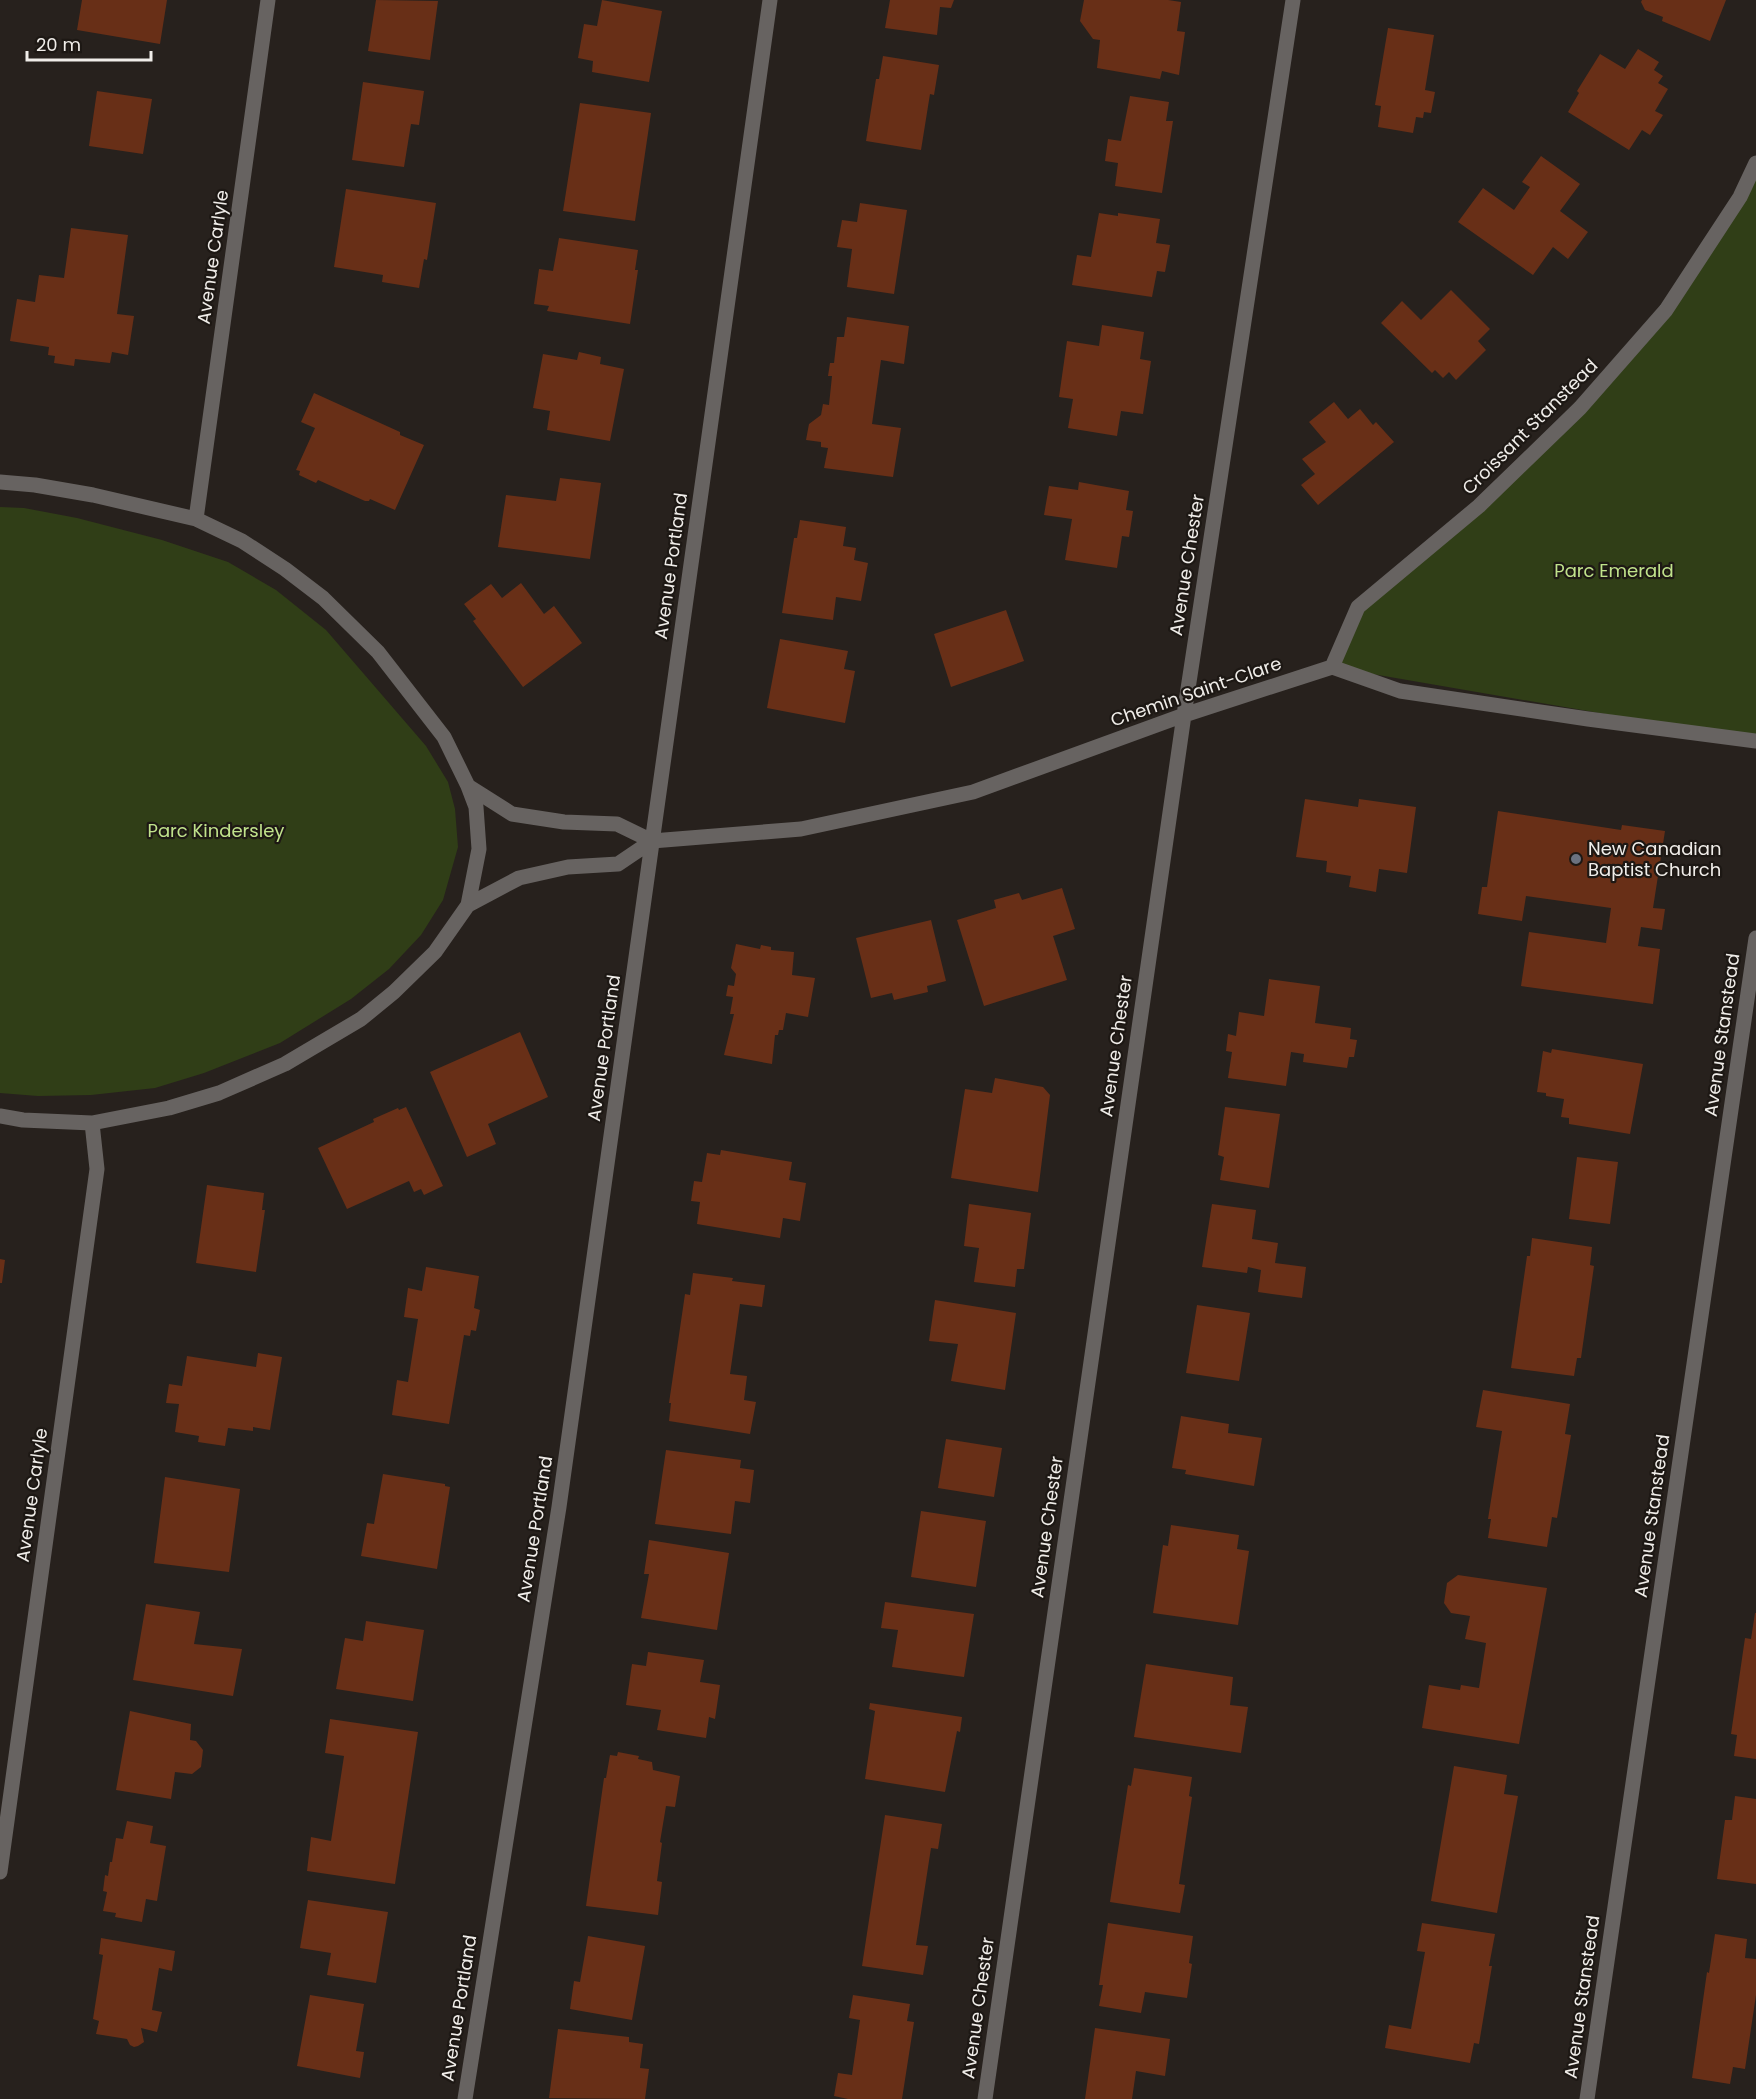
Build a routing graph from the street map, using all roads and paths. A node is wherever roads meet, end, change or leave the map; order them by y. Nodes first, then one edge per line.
1 (268, 0) edge
2 (770, 0) edge
3 (1293, 0) edge
4 (1756, 163) edge
5 (0, 482) edge
6 (196, 519) junction
7 (1332, 667) junction
8 (1184, 715) junction
9 (1756, 741) edge
10 (468, 786) junction
11 (652, 841) junction
12 (468, 905) junction
13 (1756, 938) edge
14 (0, 1116) edge
15 (92, 1123) junction
16 (0, 1872) edge
17 (465, 2099) edge
18 (985, 2099) edge
19 (1587, 2099) edge

1 - 6 street, Avenue Carlyle
2 - 11 street, Avenue Portland
3 - 8 street, Avenue Chester
4 - 7 street, Croissant Stanstead
5 - 6 street, Chemin Saint-Clare
6 - 10 street, Chemin Saint-Clare
7 - 8 street, Chemin Saint-Clare
7 - 9 street
8 - 11 street, Chemin Saint-Clare
8 - 18 street, Avenue Chester
10 - 11 street
10 - 12 street, Chemin Saint-Clare
11 - 12 street, Chemin Saint-Clare
11 - 17 street, Avenue Portland
12 - 15 street, Chemin Saint-Clare
13 - 19 street, Avenue Stanstead
14 - 15 street, Chemin Saint-Clare
15 - 16 street, Avenue Carlyle

